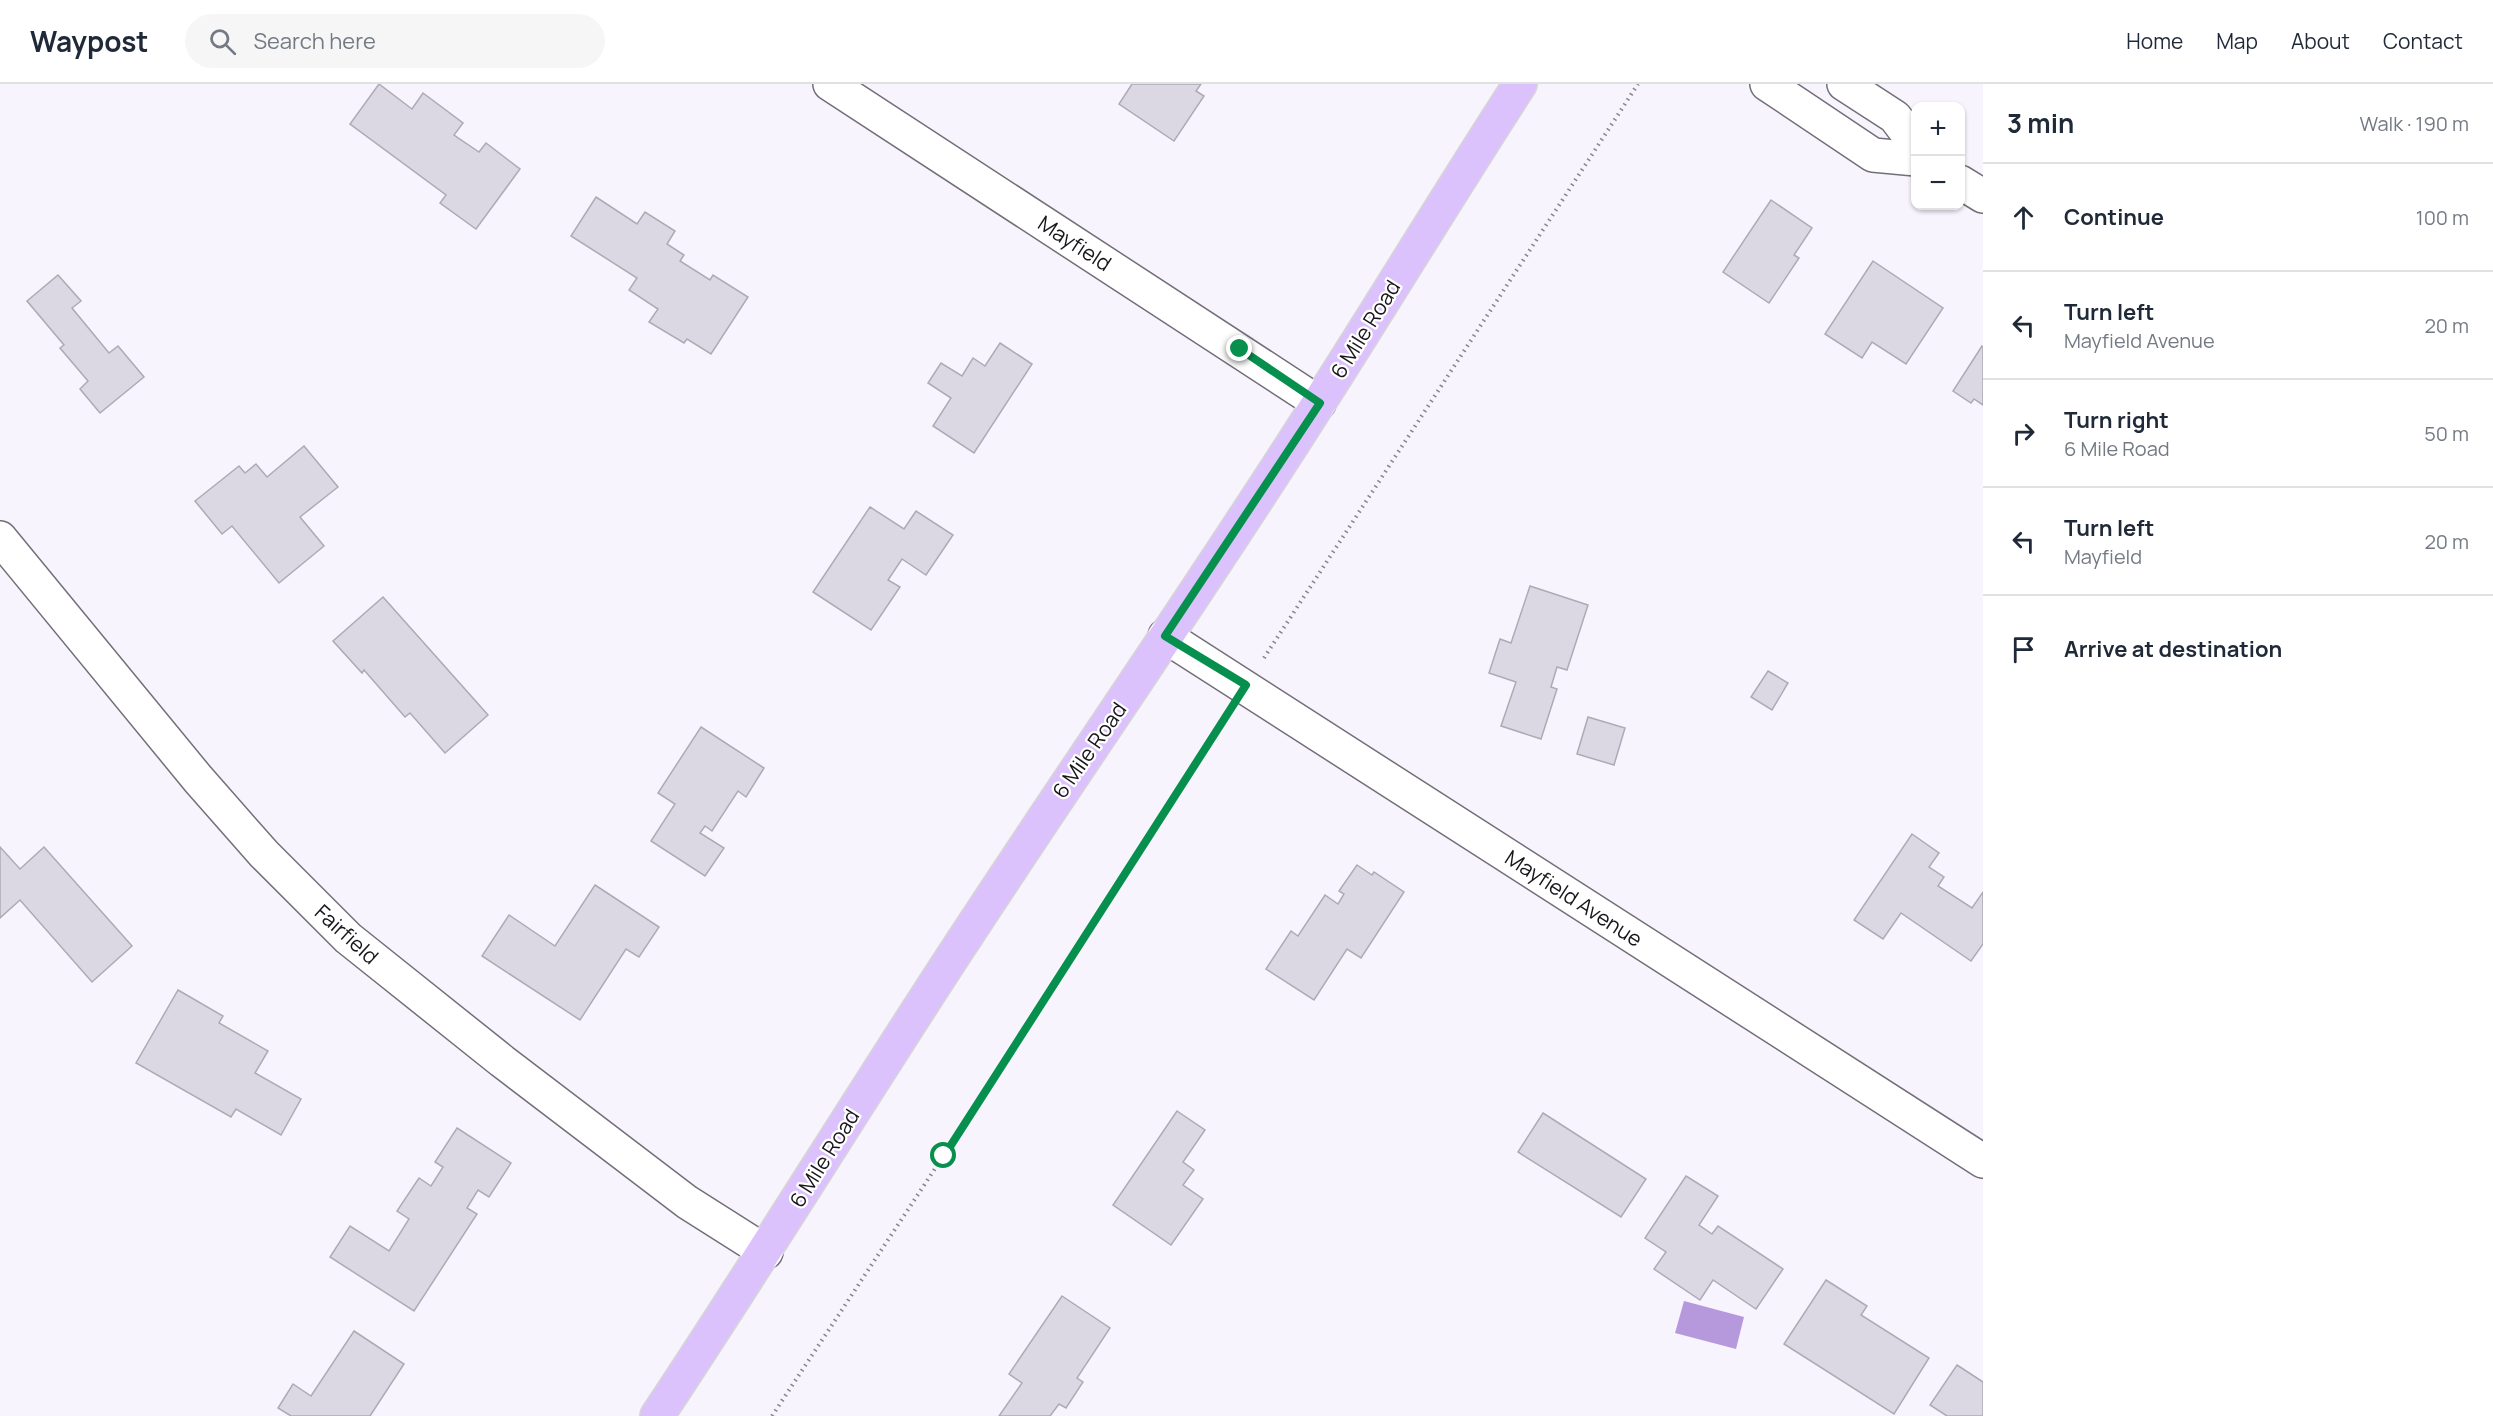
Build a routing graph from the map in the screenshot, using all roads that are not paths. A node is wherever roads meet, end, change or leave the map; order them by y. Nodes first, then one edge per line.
1 (830, 84) edge
2 (1520, 84) edge
3 (1767, 84) edge
4 (1844, 84) edge
5 (1911, 138) edge
6 (1911, 159) edge
7 (1965, 185) edge
8 (1983, 196) edge
9 (1320, 403) junction
10 (0, 538) edge
11 (1165, 636) junction
12 (1983, 1161) edge
13 (766, 1252) junction
14 (657, 1416) edge

1 - 9 street, Mayfield
2 - 9 main road, 6 Mile Road
3 - 6 street
4 - 5 street
7 - 8 street
9 - 11 main road, 6 Mile Road
10 - 13 street, Fairfield
11 - 12 street, Mayfield Avenue
11 - 13 main road, 6 Mile Road
13 - 14 main road, 6 Mile Road

